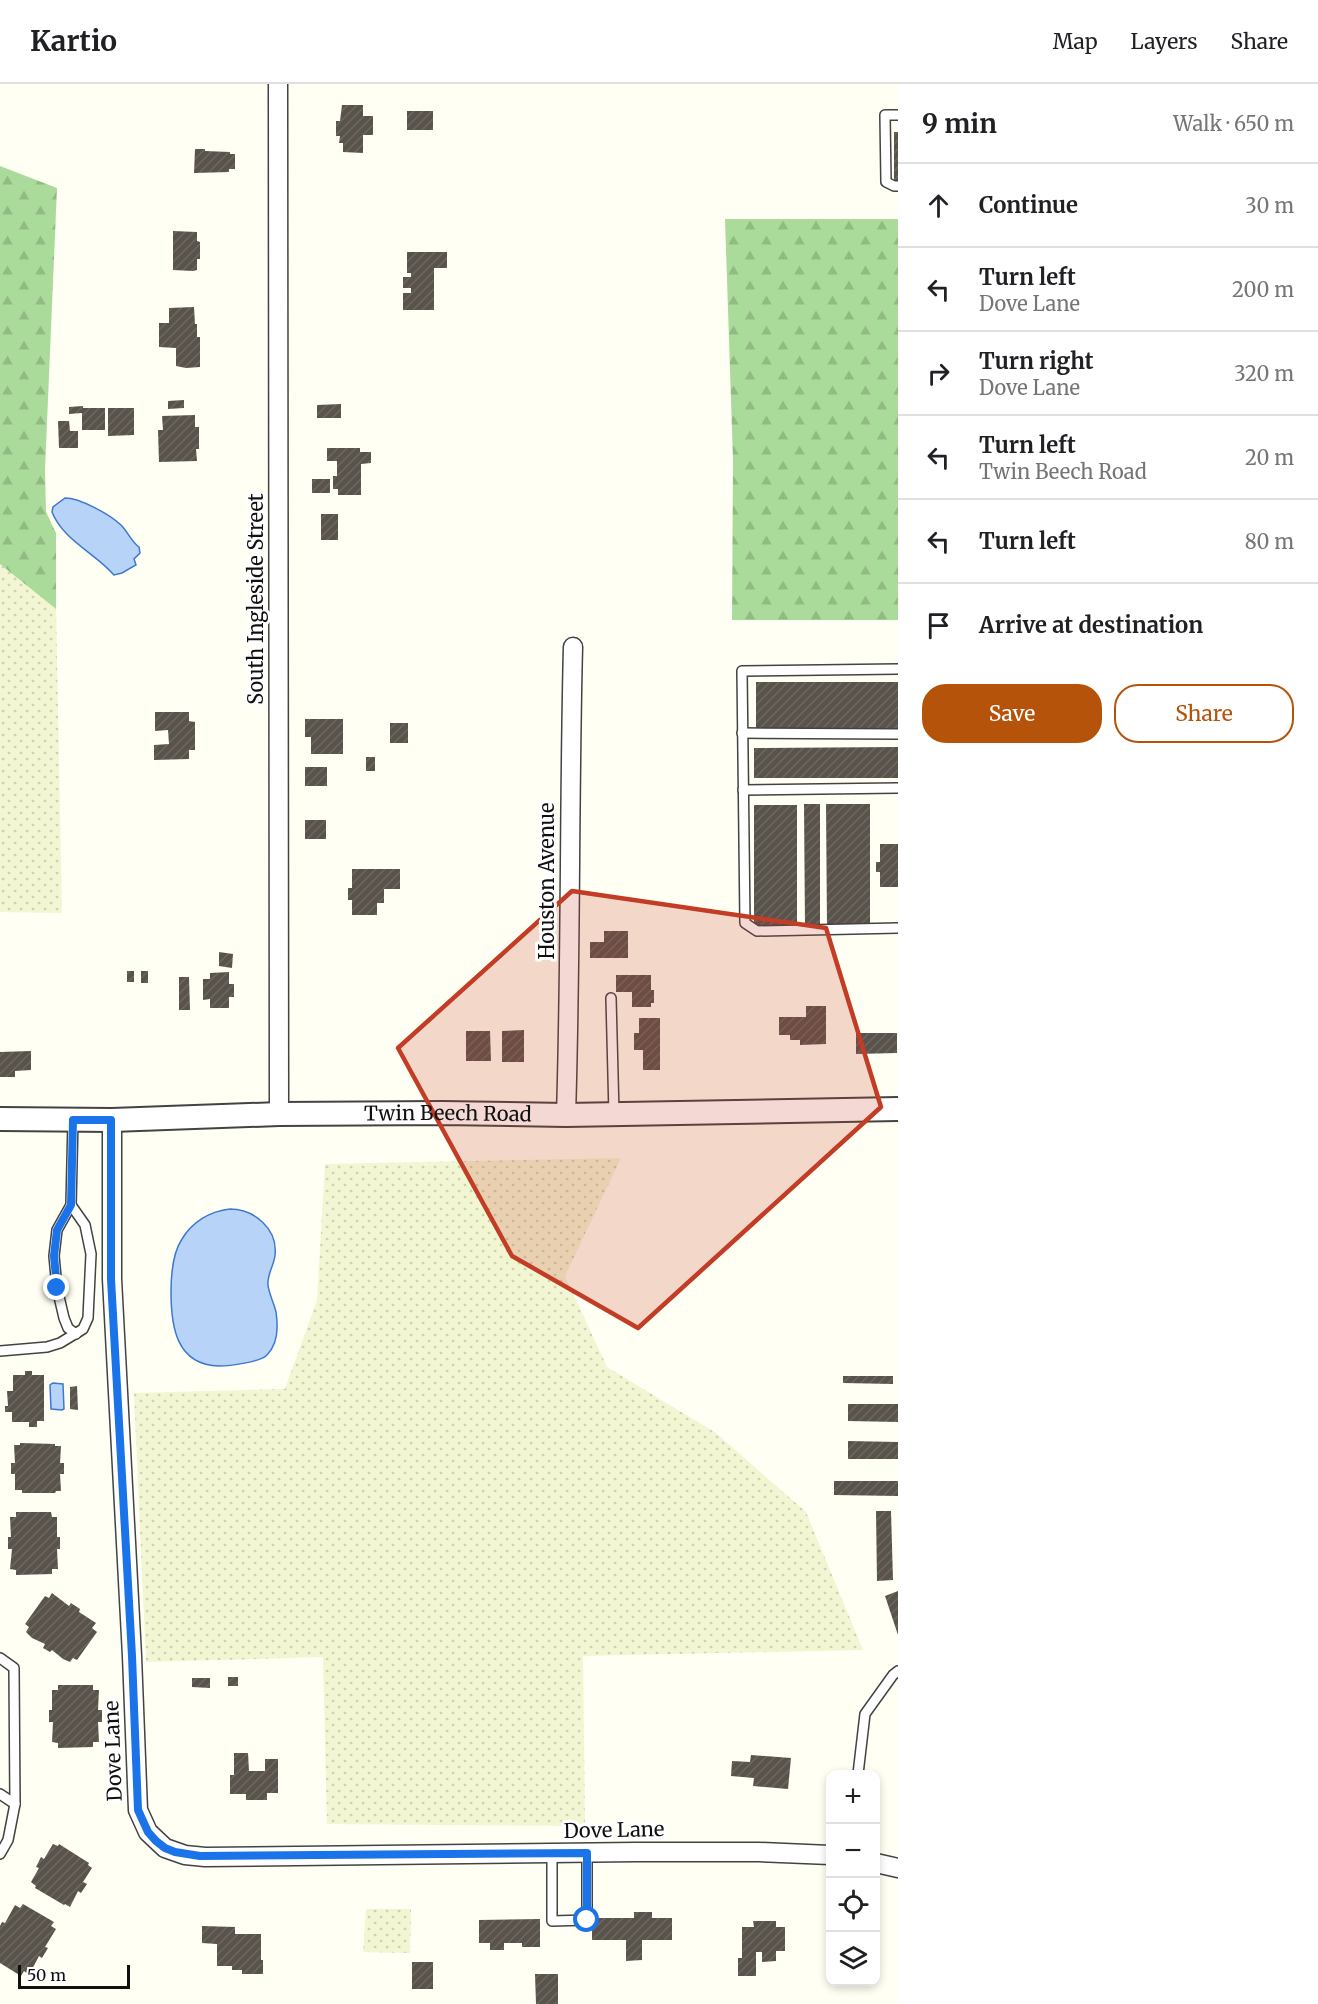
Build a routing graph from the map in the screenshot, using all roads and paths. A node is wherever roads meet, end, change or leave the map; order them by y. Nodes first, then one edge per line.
1 (278, 84) edge
2 (898, 115) edge
3 (898, 186) edge
4 (573, 647) dead end
5 (898, 669) edge
6 (742, 733) junction
7 (898, 734) edge
8 (898, 788) edge
9 (743, 790) junction
10 (898, 928) edge
11 (611, 998) dead end
12 (898, 1109) edge
13 (279, 1114) junction
14 (566, 1114) junction
15 (614, 1114) junction
16 (0, 1119) edge
17 (73, 1120) junction
18 (111, 1120) junction
19 (71, 1205) junction
20 (76, 1334) junction
21 (0, 1351) edge
22 (0, 1658) edge
23 (898, 1671) edge
24 (858, 1770) edge
25 (0, 1794) edge
26 (15, 1804) junction
27 (552, 1853) junction
28 (587, 1853) junction
29 (0, 1854) edge
30 (826, 1855) edge
31 (880, 1864) edge
32 (898, 1868) edge

1 - 13 street, South Ingleside Street
2 - 3 lane
4 - 14 street, Houston Avenue
5 - 6 lane
6 - 7 lane
6 - 9 lane
8 - 9 lane
9 - 10 lane
11 - 15 lane
12 - 15 street, Twin Beech Road
13 - 14 street, Twin Beech Road
13 - 18 street, Twin Beech Road
14 - 15 street, Twin Beech Road
16 - 17 street, Twin Beech Road
17 - 18 street, Twin Beech Road
17 - 19 lane
18 - 27 street, Dove Lane
19 - 20 lane
19 - 20 lane
20 - 21 lane
22 - 26 lane
23 - 24 lane
25 - 26 lane
26 - 29 lane
27 - 28 street, Dove Lane
27 - 28 lane
28 - 30 street, Dove Lane
31 - 32 street

